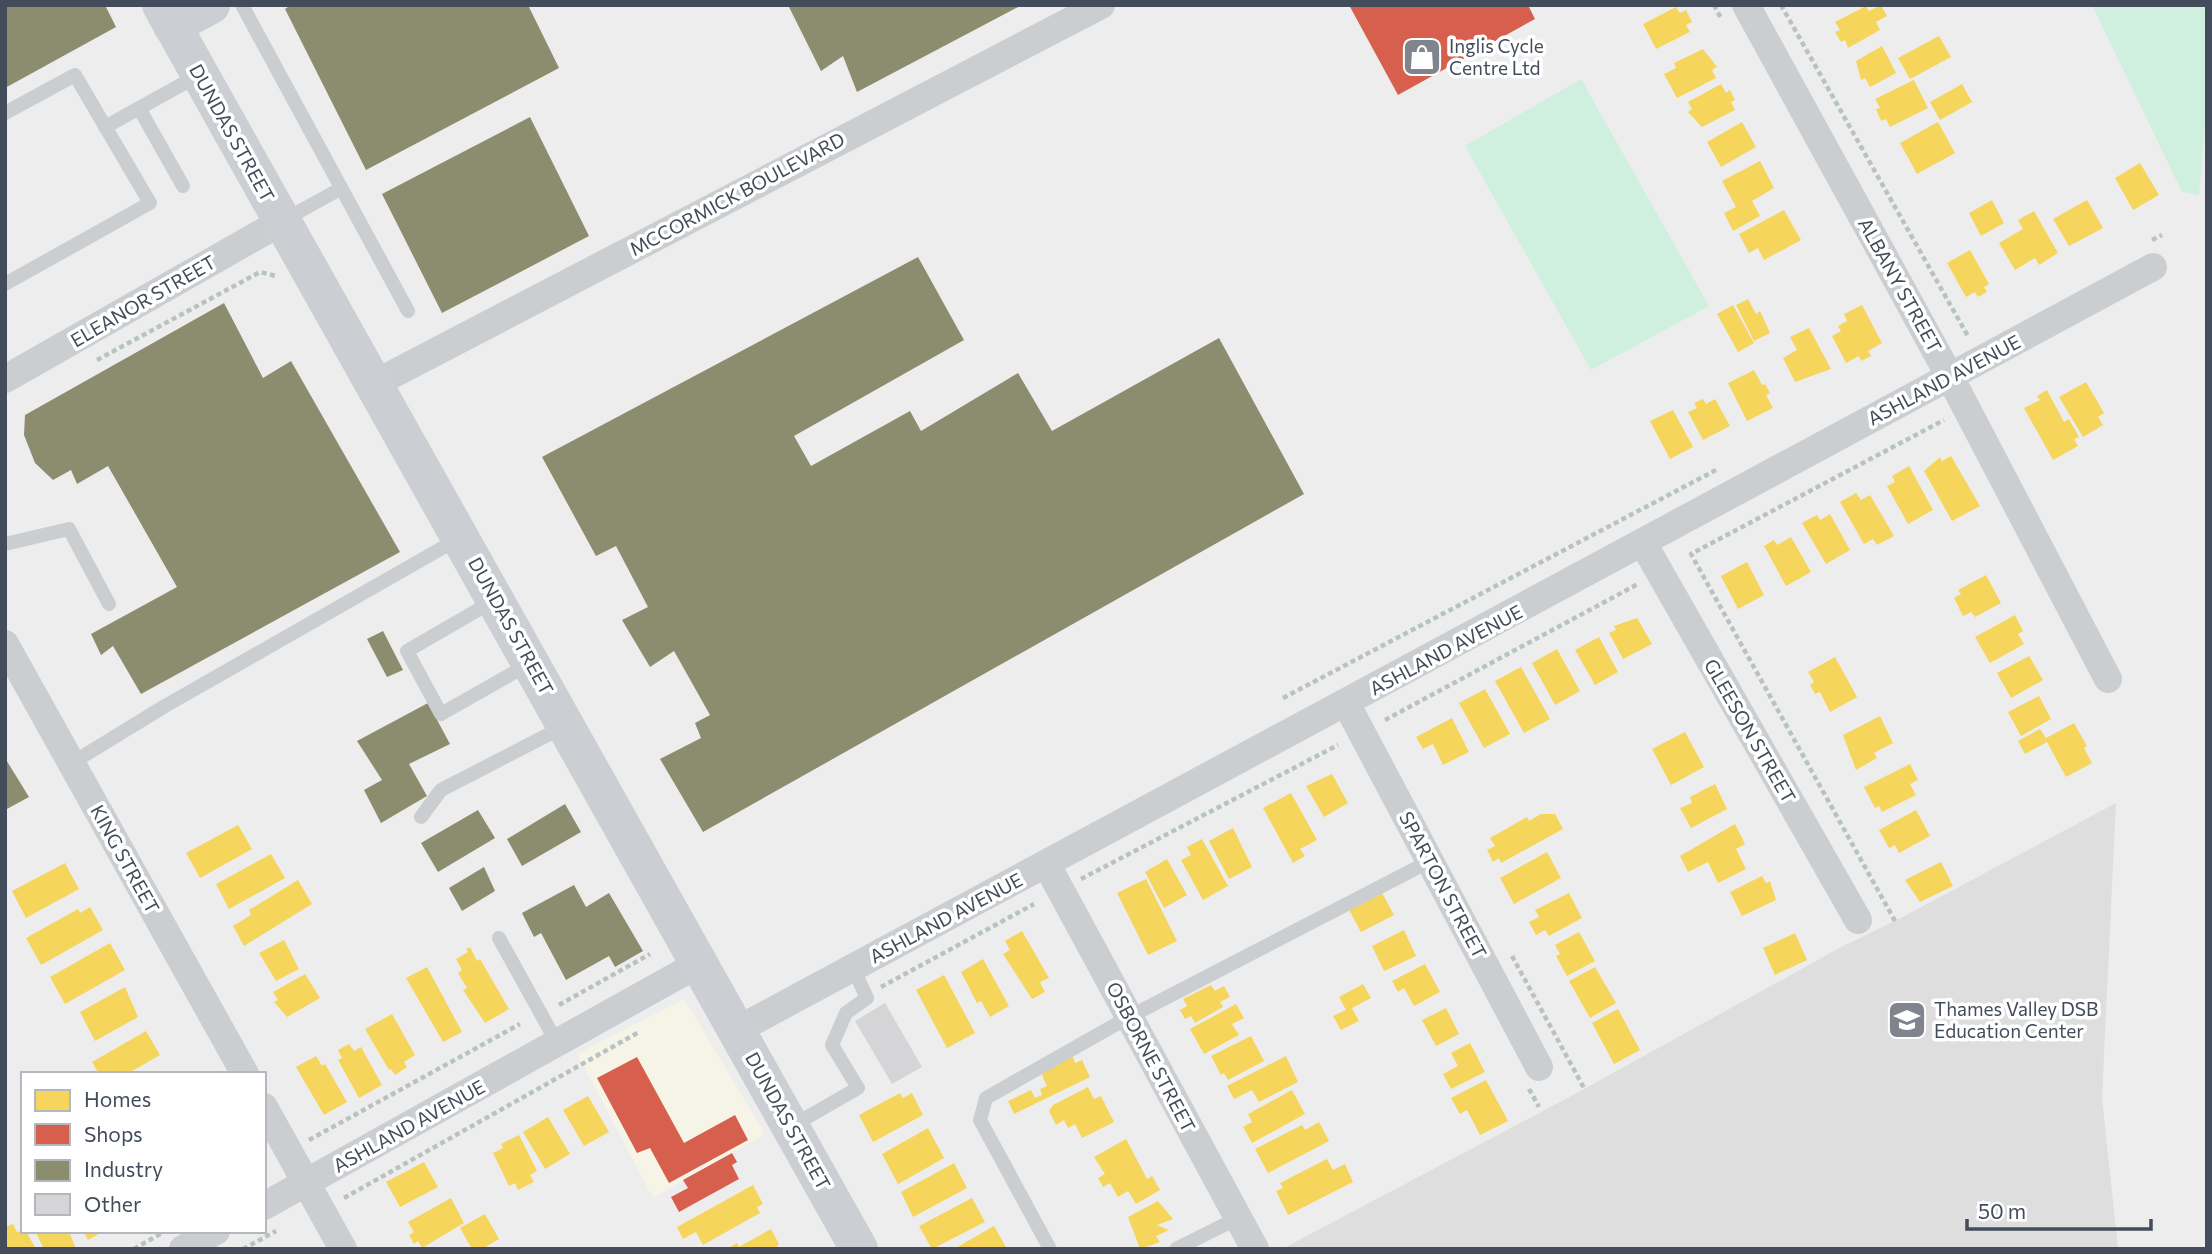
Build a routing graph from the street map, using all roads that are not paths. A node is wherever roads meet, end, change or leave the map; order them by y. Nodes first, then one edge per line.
1 (211, 5) edge
2 (242, 5) edge
3 (1101, 5) edge
4 (1746, 5) edge
5 (166, 16) edge
6 (199, 74) junction
7 (139, 108) junction
8 (5, 113) edge
9 (105, 127) junction
10 (183, 186) dead end
11 (340, 189) junction
12 (281, 222) junction
13 (2151, 254) road end
14 (5, 284) edge
15 (408, 311) dead end
16 (1950, 377) junction
17 (5, 379) edge
18 (374, 384) junction
19 (461, 537) junction
20 (1643, 543) junction
21 (5, 544) edge
22 (496, 600) junction
23 (109, 604) dead end
24 (5, 644) edge
25 (531, 662) junction
26 (2108, 679) dead end
27 (1346, 703) junction
28 (566, 725) junction
29 (72, 764) junction
30 (421, 817) dead end
31 (1430, 861) junction
32 (1047, 865) junction
33 (1858, 920) dead end
34 (499, 938) dead end
35 (700, 963) junction
36 (853, 968) junction
37 (1129, 1017) junction
38 (737, 1030) junction
39 (557, 1043) junction
40 (1539, 1067) dead end
41 (245, 1072) edge
42 (266, 1111) edge
43 (791, 1126) junction
44 (306, 1183) junction
45 (266, 1205) edge
46 (1238, 1218) junction
47 (212, 1233) edge
48 (183, 1249) edge
49 (343, 1249) edge
50 (859, 1249) edge
51 (1050, 1249) edge
52 (1176, 1249) edge
53 (1255, 1249) edge

1 - 5 main road
2 - 11 lane
3 - 18 street, MCCORMICK BOULEVARD
4 - 16 street, ALBANY STREET
5 - 6 main road, DUNDAS STREET
6 - 7 lane
6 - 12 main road, DUNDAS STREET
7 - 9 lane
7 - 10 lane
8 - 9 lane
9 - 14 lane
11 - 12 lane
11 - 15 lane
12 - 17 street, ELEANOR STREET
12 - 18 main road, DUNDAS STREET
13 - 16 street, ASHLAND AVENUE
16 - 20 street, ASHLAND AVENUE
16 - 26 street, ALBANY STREET
18 - 19 main road, DUNDAS STREET
19 - 22 main road, DUNDAS STREET
19 - 29 lane
20 - 27 street, ASHLAND AVENUE
20 - 33 street, GLEESON STREET
21 - 23 lane
22 - 25 main road, DUNDAS STREET
22 - 25 lane
24 - 29 street, KING STREET
25 - 28 main road, DUNDAS STREET
27 - 31 street, SPARTON STREET
27 - 32 street, ASHLAND AVENUE
28 - 30 lane
28 - 35 main road, DUNDAS STREET
29 - 41 street, KING STREET
31 - 37 lane
31 - 40 street, SPARTON STREET
32 - 36 street, ASHLAND AVENUE
32 - 37 street, OSBORNE STREET
34 - 39 lane
35 - 38 main road, DUNDAS STREET
35 - 39 street, ASHLAND AVENUE
36 - 38 street, ASHLAND AVENUE
36 - 43 lane
37 - 46 street, OSBORNE STREET
37 - 51 lane
38 - 43 main road, DUNDAS STREET
39 - 44 street, ASHLAND AVENUE
42 - 44 street
43 - 50 main road, DUNDAS STREET
44 - 45 street, ASHLAND AVENUE
44 - 49 street
46 - 52 lane
46 - 53 street, OSBORNE STREET
47 - 48 street

